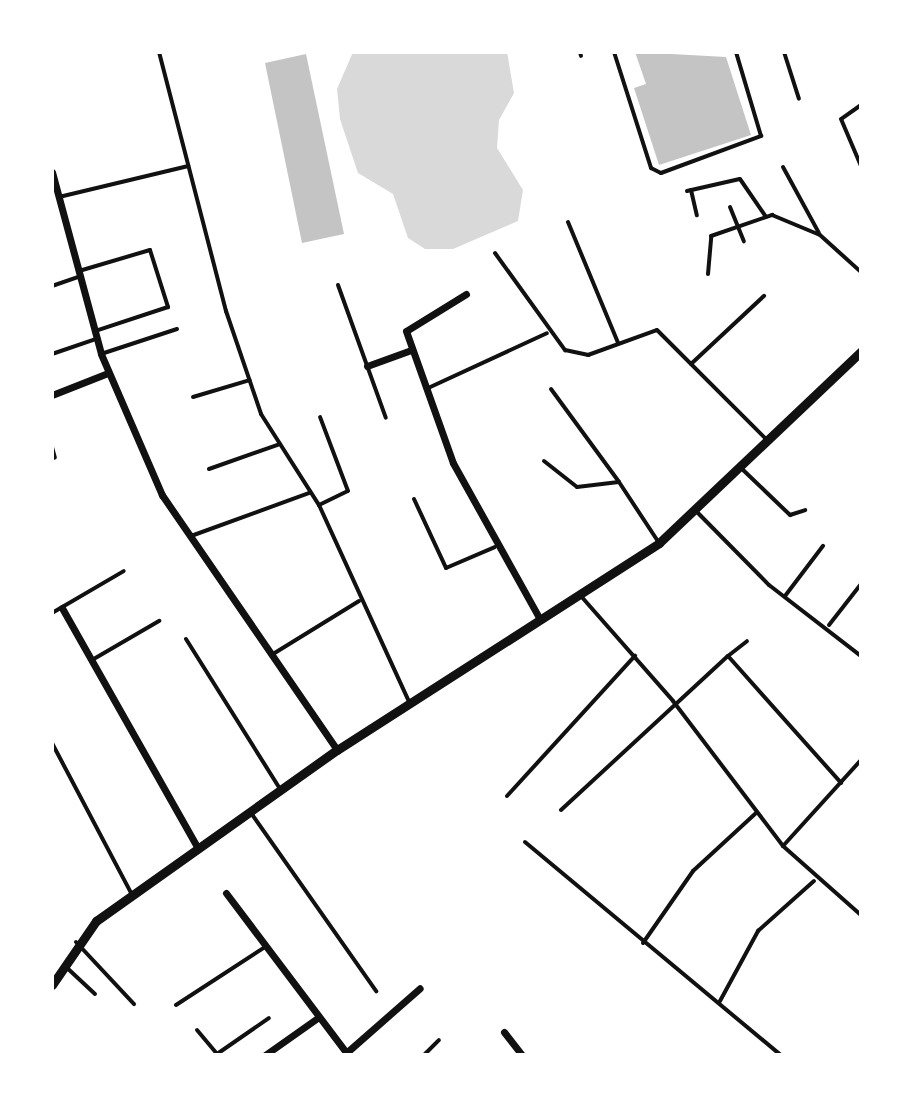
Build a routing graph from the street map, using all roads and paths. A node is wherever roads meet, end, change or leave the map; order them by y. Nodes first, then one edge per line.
1 (159, 52) edge
2 (614, 52) edge
3 (736, 52) edge
4 (784, 52) edge
5 (799, 99) dead end
6 (861, 105) edge
7 (188, 166) junction
8 (861, 166) edge
9 (783, 167) dead end
10 (52, 172) edge
11 (60, 202) junction
12 (730, 207) dead end
13 (52, 209) edge
14 (697, 215) dead end
15 (766, 217) junction
16 (568, 222) dead end
17 (737, 224) junction
18 (820, 235) junction
19 (744, 241) dead end
20 (495, 253) dead end
21 (861, 272) edge
22 (80, 274) junction
23 (708, 274) dead end
24 (338, 285) dead end
25 (52, 286) edge
26 (466, 294) dead end
27 (764, 296) dead end
28 (177, 329) dead end
29 (547, 333) junction
30 (95, 335) junction
31 (618, 343) junction
32 (411, 350) junction
33 (861, 351) edge
34 (52, 354) edge
35 (101, 354) junction
36 (691, 364) junction
37 (367, 366) junction
38 (108, 373) junction
39 (250, 380) junction
40 (551, 389) dead end
41 (424, 390) junction
42 (52, 395) edge
43 (193, 397) dead end
44 (320, 417) dead end
45 (386, 418) dead end
46 (769, 442) junction
47 (280, 444) junction
48 (52, 447) edge
49 (55, 458) dead end
50 (544, 461) dead end
51 (741, 468) junction
52 (209, 469) dead end
53 (619, 482) junction
54 (309, 493) junction
55 (414, 499) dead end
56 (319, 505) junction
57 (805, 510) dead end
58 (696, 511) junction
59 (188, 537) junction
60 (659, 543) junction
61 (823, 546) dead end
62 (495, 547) junction
63 (124, 571) dead end
64 (861, 584) edge
65 (580, 595) junction
66 (785, 596) junction
67 (359, 601) junction
68 (62, 608) junction
69 (52, 613) edge
70 (540, 619) junction
71 (159, 621) dead end
72 (829, 625) junction
73 (186, 639) dead end
74 (747, 641) dead end
75 (273, 654) junction
76 (635, 656) junction
77 (728, 656) junction
78 (861, 656) edge
79 (92, 660) junction
80 (673, 701) junction
81 (409, 702) junction
82 (52, 743) edge
83 (337, 750) junction
84 (861, 760) edge
85 (841, 783) junction
86 (280, 789) junction
87 (507, 796) dead end
88 (561, 810) dead end
89 (249, 811) junction
90 (756, 813) junction
91 (525, 842) dead end
92 (783, 846) junction
93 (198, 848) junction
94 (814, 881) junction
95 (226, 893) dead end
96 (132, 895) junction
97 (860, 912) edge
98 (76, 942) junction
99 (643, 944) junction
100 (265, 947) junction
101 (63, 964) junction
102 (52, 985) edge
103 (420, 988) dead end
104 (376, 991) dead end
105 (95, 994) dead end
106 (720, 1001) junction
107 (134, 1004) dead end
108 (176, 1005) dead end
109 (269, 1018) dead end
110 (316, 1019) junction
111 (197, 1030) dead end
112 (504, 1032) dead end
113 (439, 1040) dead end
114 (218, 1054) edge
115 (347, 1054) edge
116 (265, 1055) edge
117 (424, 1055) edge
118 (522, 1055) edge
119 (781, 1055) edge

1 - 7 lane
2 - 3 lane
4 - 5 lane
6 - 8 lane
7 - 11 lane
7 - 39 lane
9 - 18 lane
10 - 11 street
11 - 13 street
11 - 22 street
12 - 17 lane
14 - 15 lane
15 - 17 lane
15 - 18 lane
16 - 31 lane
17 - 19 lane
17 - 23 lane
18 - 21 lane
20 - 29 lane
22 - 25 lane
22 - 30 street
22 - 30 lane
24 - 37 lane
26 - 32 street
27 - 36 lane
28 - 35 lane
29 - 31 lane
29 - 41 lane
30 - 34 lane
30 - 35 street
31 - 36 lane
32 - 37 street
32 - 41 street
33 - 46 street
35 - 38 street
36 - 46 lane
37 - 45 lane
38 - 42 street
38 - 59 street
39 - 43 lane
39 - 47 lane
40 - 53 lane
41 - 62 street
44 - 56 lane
46 - 51 street
47 - 52 lane
47 - 54 lane
48 - 49 lane
50 - 53 lane
51 - 57 lane
51 - 58 street
53 - 60 lane
54 - 56 lane
54 - 59 lane
55 - 62 lane
56 - 67 lane
58 - 60 street
58 - 66 lane
59 - 75 street
60 - 65 street
61 - 66 lane
62 - 70 street
63 - 68 lane
64 - 72 lane
65 - 70 street
65 - 76 lane
66 - 72 lane
67 - 75 lane
67 - 81 lane
68 - 69 lane
68 - 79 street
70 - 81 street
71 - 79 lane
72 - 78 lane
73 - 86 lane
74 - 77 lane
75 - 83 street
76 - 80 lane
76 - 87 lane
77 - 80 lane
77 - 85 lane
79 - 93 street
80 - 88 lane
80 - 90 lane
81 - 83 street
82 - 96 lane
83 - 86 street
84 - 85 lane
85 - 92 lane
86 - 89 street
89 - 93 street
89 - 104 lane
90 - 92 lane
90 - 99 lane
91 - 99 lane
92 - 94 lane
93 - 96 street
94 - 97 lane
94 - 106 lane
95 - 100 street
96 - 98 street
98 - 101 street
98 - 107 lane
99 - 106 lane
100 - 108 lane
100 - 110 street
101 - 102 street
101 - 105 lane
103 - 115 street
106 - 119 lane
109 - 114 lane
110 - 115 street
110 - 116 street
111 - 114 lane
112 - 118 street
113 - 117 lane

